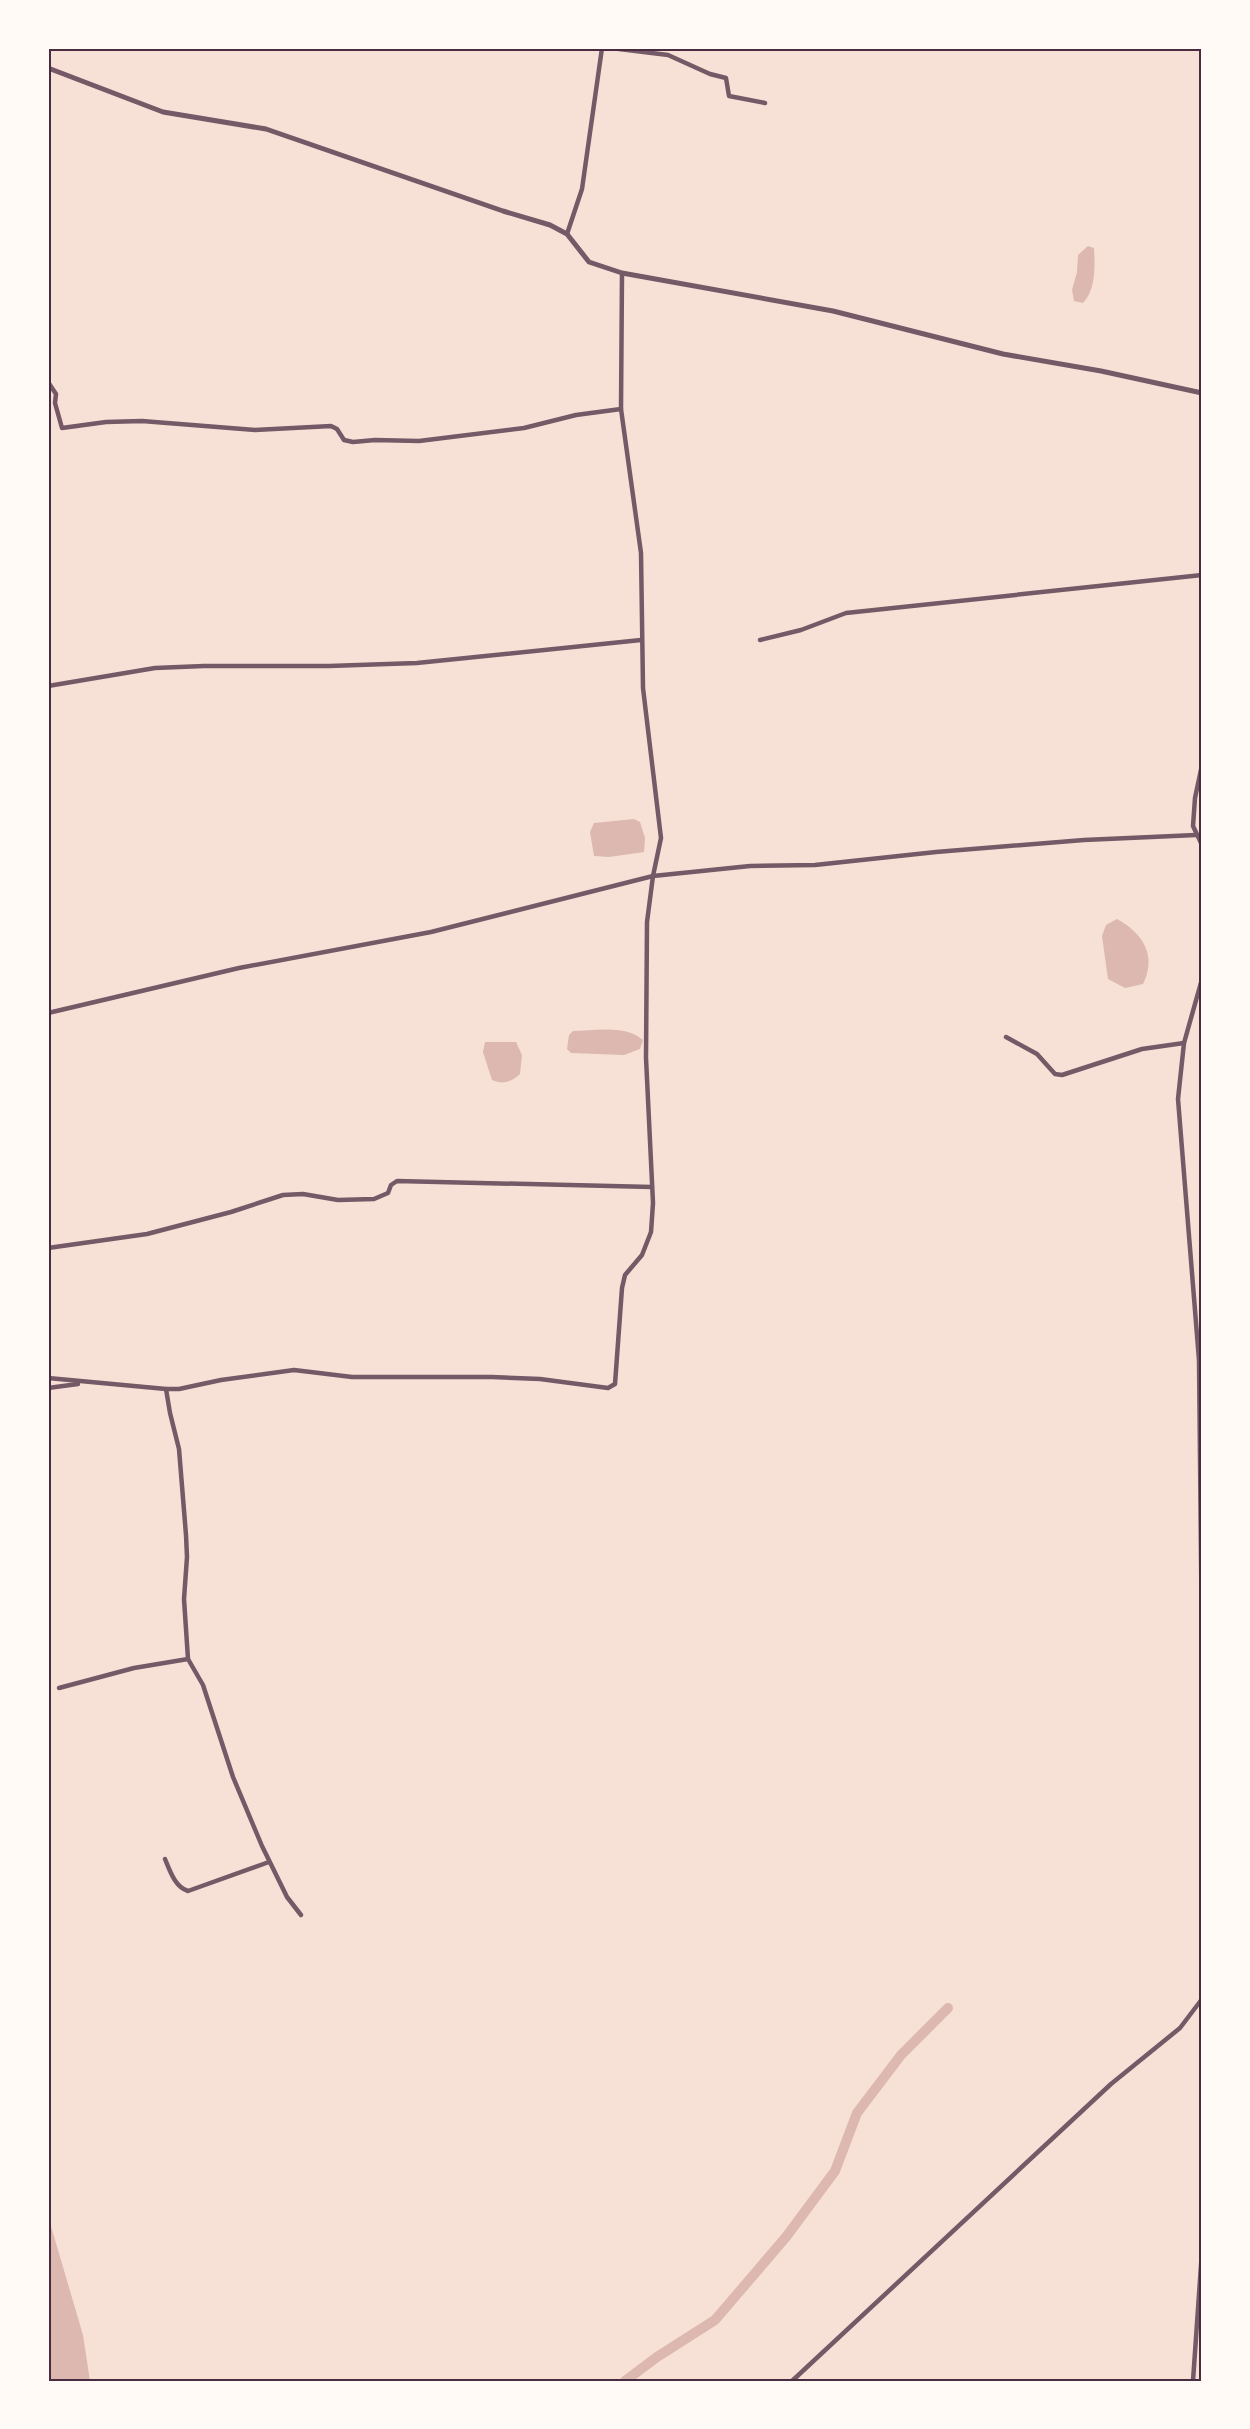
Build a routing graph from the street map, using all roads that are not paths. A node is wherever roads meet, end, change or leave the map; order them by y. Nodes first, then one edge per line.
1 (602, 48) edge
2 (611, 48) edge
3 (48, 68) edge
4 (765, 103) dead end
5 (567, 234) junction
6 (622, 273) junction
7 (48, 382) edge
8 (1202, 393) edge
9 (621, 409) junction
10 (1202, 575) edge
11 (641, 640) junction
12 (760, 640) dead end
13 (48, 686) edge
14 (1202, 765) edge
15 (1196, 835) junction
16 (1202, 845) edge
17 (653, 876) junction
18 (1202, 979) edge
19 (48, 1013) edge
20 (1006, 1037) dead end
21 (1184, 1043) junction
22 (652, 1187) junction
23 (48, 1248) edge
24 (48, 1378) edge
25 (86, 1383) junction
26 (48, 1388) edge
27 (166, 1389) junction
28 (1202, 1652) edge
29 (188, 1659) junction
30 (59, 1688) dead end
31 (165, 1859) dead end
32 (269, 1862) junction
33 (301, 1915) dead end
34 (1202, 1999) edge
35 (1202, 2252) edge
36 (1194, 2349) junction
37 (1202, 2351) edge
38 (792, 2381) edge
39 (1193, 2381) edge

1 - 5 street
2 - 4 street
3 - 5 street
5 - 6 street
6 - 8 street
6 - 9 street
7 - 9 street
9 - 11 street
10 - 12 street
11 - 13 street
11 - 17 street
14 - 15 street
15 - 16 street
15 - 17 street
17 - 19 street
17 - 22 street
18 - 21 street
20 - 21 street
21 - 28 street
22 - 23 street
22 - 27 street
24 - 25 street
25 - 26 street
25 - 27 street
27 - 29 street
29 - 30 street
29 - 32 street
31 - 32 street
32 - 33 street
34 - 38 street
35 - 36 street
36 - 37 street
36 - 39 street

